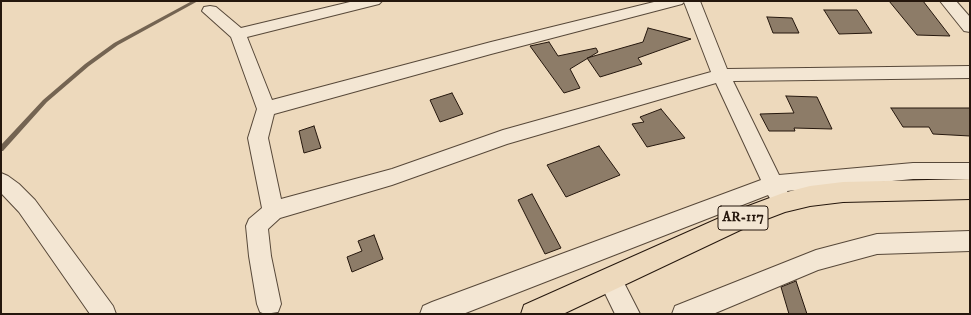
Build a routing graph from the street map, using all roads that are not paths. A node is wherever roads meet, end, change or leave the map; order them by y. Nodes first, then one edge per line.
1 (374, 1) edge
2 (677, 1) edge
3 (692, 1) edge
4 (948, 1) edge
5 (210, 11) dead end
6 (970, 27) edge
7 (238, 34) junction
8 (970, 72) edge
9 (721, 75) junction
10 (266, 109) junction
11 (970, 171) edge
12 (2, 182) edge
13 (970, 189) edge
14 (778, 193) junction
15 (273, 211) junction
16 (970, 241) edge
17 (610, 279) junction
18 (270, 304) dead end
19 (104, 314) edge
20 (432, 314) edge
21 (534, 314) edge
22 (628, 314) edge
23 (684, 314) edge

1 - 7 street
2 - 10 street
3 - 9 street
4 - 6 street
5 - 7 street
7 - 10 street
8 - 9 street
9 - 14 street
9 - 15 street
10 - 15 street
11 - 14 street
12 - 19 street
13 - 14 main road, AR-117
14 - 17 main road, AR-117
14 - 20 street
15 - 18 street
16 - 23 street
17 - 21 main road, AR-117
17 - 22 street

